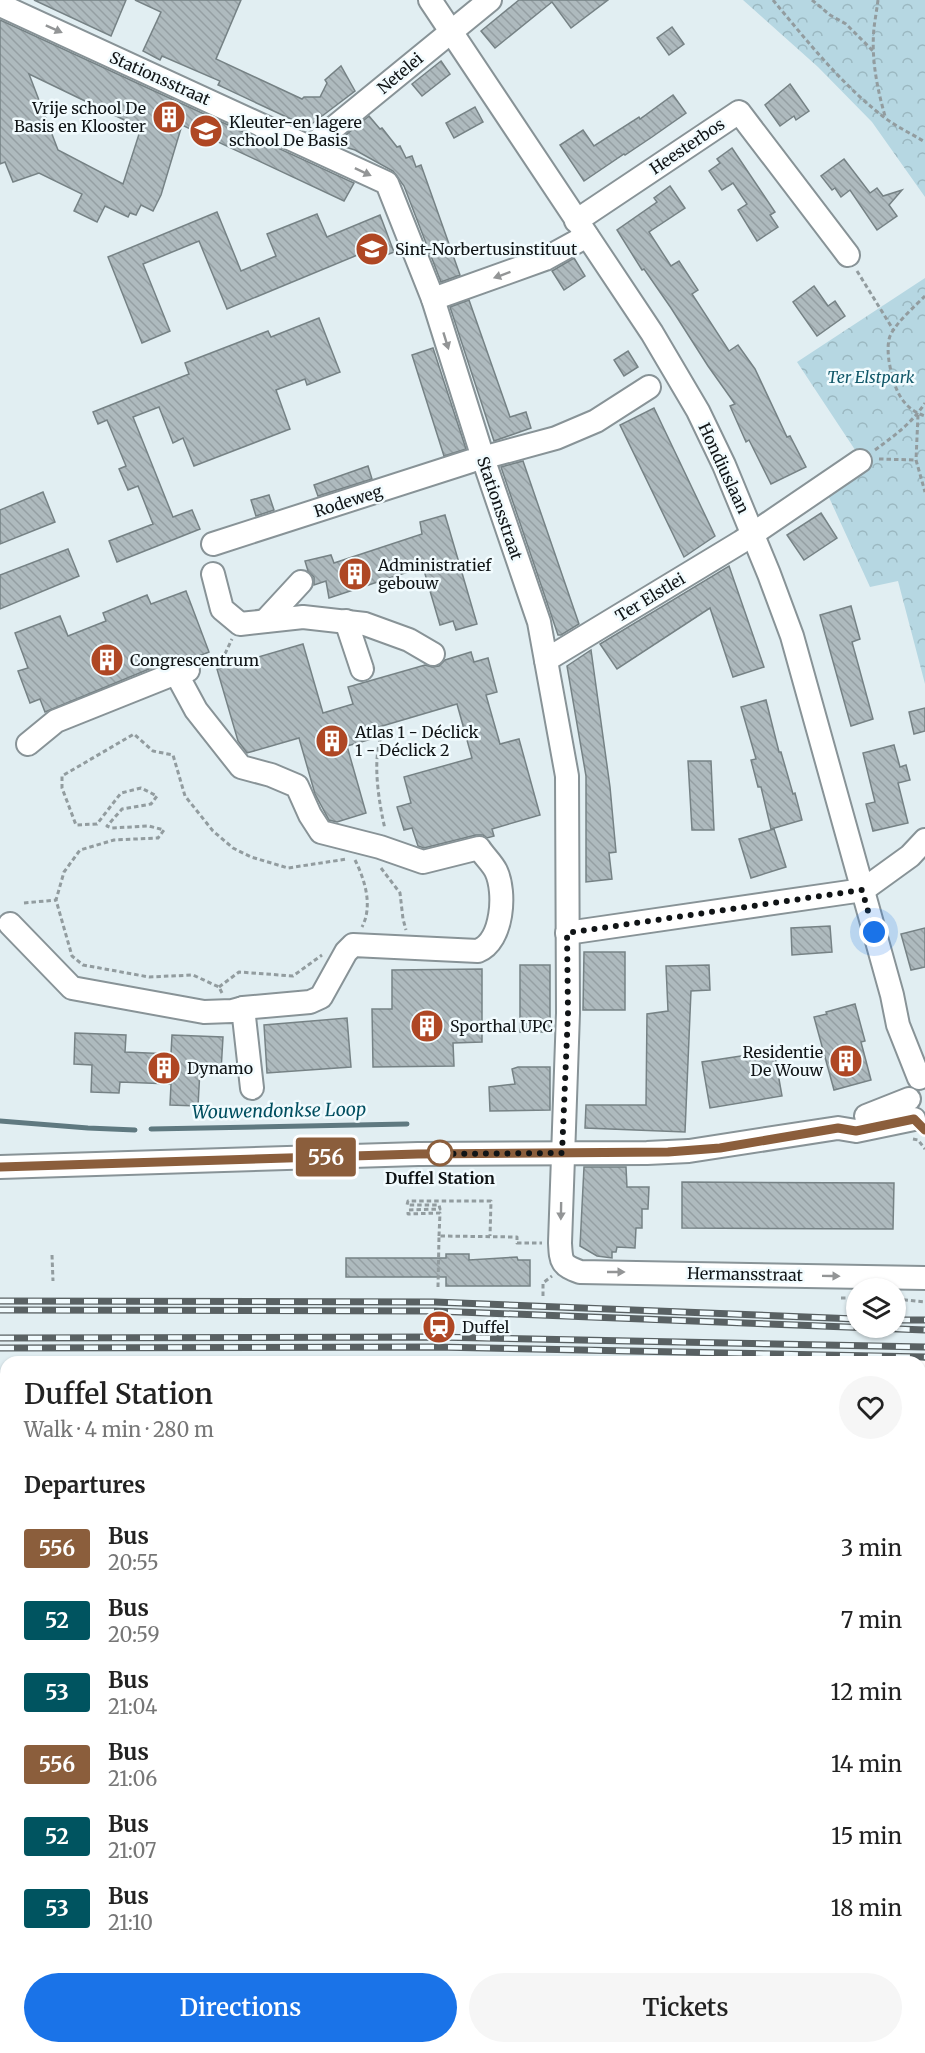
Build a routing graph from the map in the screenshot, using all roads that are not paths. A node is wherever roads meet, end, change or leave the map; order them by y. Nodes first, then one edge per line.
1 (430, 0) edge
2 (490, 0) edge
3 (0, 5) edge
4 (449, 32) junction
5 (310, 147) junction
6 (582, 228) junction
7 (848, 255) road end
8 (433, 299) junction
9 (649, 387) dead end
10 (483, 458) junction
11 (862, 460) road end
12 (753, 533) junction
13 (213, 544) dead end
14 (213, 574) dead end
15 (301, 582) dead end
16 (265, 621) junction
17 (346, 621) junction
18 (433, 654) dead end
19 (546, 660) junction
20 (362, 669) dead end
21 (28, 744) dead end
22 (925, 840) edge
23 (862, 890) junction
24 (10, 924) dead end
25 (567, 933) junction
26 (892, 995) junction
27 (243, 1008) junction
28 (925, 1055) edge
29 (922, 1076) edge
30 (252, 1088) dead end
31 (916, 1116) edge
32 (562, 1153) junction
33 (0, 1167) edge
34 (566, 1267) joint
35 (925, 1278) edge

1 - 4 street, Hondiuslaan
2 - 4 street, Netelei
3 -> 5 street, Stationsstraat
4 - 5 street, Netelei
4 - 6 street, Hondiuslaan
5 -> 8 street, Stationsstraat
6 - 7 street, Heesterbos
6 -> 8 street
6 - 12 street, Hondiuslaan
8 -> 10 street, Stationsstraat
9 - 10 street, Rodeweg
10 - 13 street, Rodeweg
10 - 19 street, Stationsstraat
11 - 12 street, Ter Elstlei
12 - 19 street, Ter Elstlei
12 - 23 street, Hondiuslaan
14 - 16 street
15 - 16 street
16 - 17 street
17 - 18 street
17 - 20 street
19 - 25 street, Stationsstraat
21 - 27 street
22 - 23 street
23 - 25 street
23 - 26 street, Hondiuslaan
24 - 27 street
25 - 32 street, Stationsstraat
26 - 28 street, Hondiuslaan
26 - 29 street, Hondiuslaan
27 - 30 street
29 - 31 street, Hondiuslaan
31 - 32 street
32 - 33 street
32 -> 34 street, Stationsstraat
34 -> 35 street, Hermansstraat

